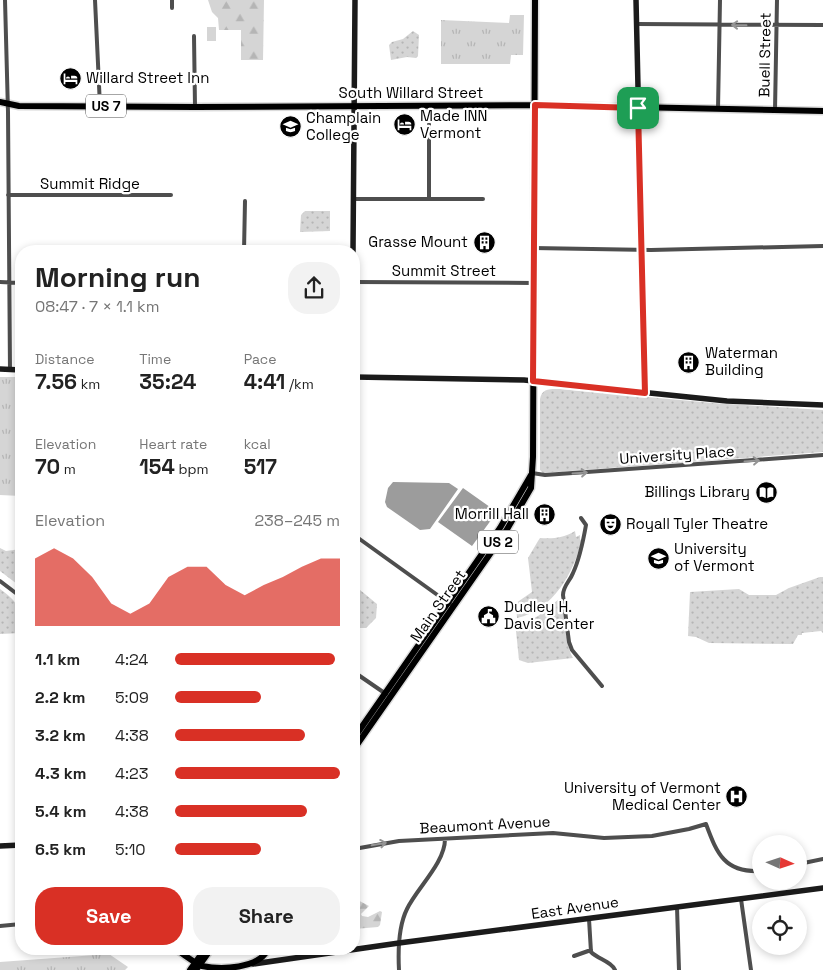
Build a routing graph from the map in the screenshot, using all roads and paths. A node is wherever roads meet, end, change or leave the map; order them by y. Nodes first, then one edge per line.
1 (5, 0) edge
2 (95, 0) edge
3 (172, 0) edge
4 (355, 0) edge
5 (535, 0) edge
6 (636, 0) edge
7 (720, 0) edge
8 (777, 0) edge
9 (172, 8) dead end
10 (636, 24) junction
11 (720, 24) junction
12 (777, 25) junction
13 (823, 25) edge
14 (194, 36) dead end
15 (0, 102) edge
16 (8, 104) junction
17 (429, 105) junction
18 (535, 105) junction
19 (100, 106) junction
20 (354, 106) junction
21 (195, 107) junction
22 (638, 108) junction
23 (718, 108) junction
24 (775, 110) junction
25 (823, 111) edge
26 (8, 195) junction
27 (171, 195) dead end
28 (354, 199) junction
29 (429, 199) junction
30 (483, 200) dead end
31 (245, 201) dead end
32 (244, 245) edge
33 (353, 245) edge
34 (823, 246) edge
35 (533, 248) junction
36 (642, 249) junction
37 (0, 282) edge
38 (9, 282) junction
39 (15, 282) edge
40 (360, 282) edge
41 (533, 283) junction
42 (0, 369) edge
43 (10, 370) junction
44 (15, 370) edge
45 (360, 377) edge
46 (533, 381) junction
47 (645, 393) junction
48 (823, 405) edge
49 (823, 455) edge
50 (532, 473) junction
51 (581, 518) dead end
52 (360, 539) edge
53 (0, 581) edge
54 (15, 592) edge
55 (451, 605) junction
56 (360, 676) edge
57 (602, 686) dead end
58 (387, 695) junction
59 (360, 730) edge
60 (360, 738) edge
61 (445, 839) junction
62 (15, 845) edge
63 (0, 846) edge
64 (360, 848) edge
65 (823, 858) edge
66 (808, 862) edge
67 (752, 871) edge
68 (823, 888) edge
69 (741, 899) junction
70 (677, 907) junction
71 (589, 919) junction
72 (15, 925) edge
73 (0, 926) edge
74 (399, 943) junction
75 (360, 949) edge
76 (591, 950) junction
77 (183, 955) edge
78 (206, 955) edge
79 (264, 955) edge
80 (316, 955) edge
81 (574, 956) dead end
82 (253, 964) junction
83 (197, 966) edge
84 (190, 970) edge
85 (221, 970) edge
86 (399, 970) edge
87 (615, 970) edge
88 (679, 970) edge
89 (751, 970) edge

1 - 16 street
2 - 19 street
3 - 9 street
4 - 20 street
5 - 18 main road, Main Street
6 - 10 street
7 - 11 street
8 - 12 street, Buell Street
10 - 11 street
10 - 22 street
12 -> 11 street
11 - 23 street
12 - 13 street
12 - 24 street, Buell Street
14 - 21 street
15 - 16 main road, South Willard Street / US 7
16 - 19 main road, South Willard Street / US 7
16 - 26 street
17 - 18 main road, South Willard Street / US 7
17 - 20 main road, South Willard Street / US 7
17 - 29 street
18 - 22 main road, South Willard Street
18 - 35 main road, Main Street / US 2
19 - 21 main road, South Willard Street / US 7
20 - 21 main road, South Willard Street / US 7
20 - 28 street
22 - 23 main road, South Willard Street
22 - 36 street
23 - 24 main road, South Willard Street
24 - 25 main road, South Willard Street
26 - 27 street, Summit Ridge
26 - 38 street
28 - 29 street
28 - 33 street
29 - 30 street
31 - 32 street
34 - 36 street
35 - 36 street
35 - 41 main road, Main Street / US 2
36 - 47 street
37 - 38 street
38 - 39 street
38 - 43 street
40 - 41 street, Summit Street
41 - 46 main road, Main Street / US 2
42 - 43 street
43 - 44 street
45 - 46 street
46 - 47 street
46 - 50 main road, Main Street / US 2
47 - 48 street
50 -> 49 street, University Place
50 - 55 main road, Main Street / US 2
51 - 57 street
52 - 55 street
53 - 54 street
55 - 58 main road, Main Street / US 2
56 - 58 street
58 - 59 main road, Main Street / US 2
58 - 60 main road, Main Street / US 2
64 -> 61 street, Beaumont Avenue
61 - 67 street, Beaumont Avenue
61 - 74 street
62 - 63 street
65 - 66 street
68 - 69 street, East Avenue
69 - 70 street, East Avenue
69 - 89 street
70 - 71 street, East Avenue
70 - 88 street
71 - 74 street, East Avenue
71 - 76 street
72 - 73 street
74 - 75 street, East Avenue
74 - 86 street
76 - 81 street
76 - 87 street
77 - 83 main road
78 - 83 main road
79 - 82 main road
80 - 82 street, East Avenue
82 - 85 main road, East Avenue
83 - 84 main road
83 - 85 main road, East Avenue

